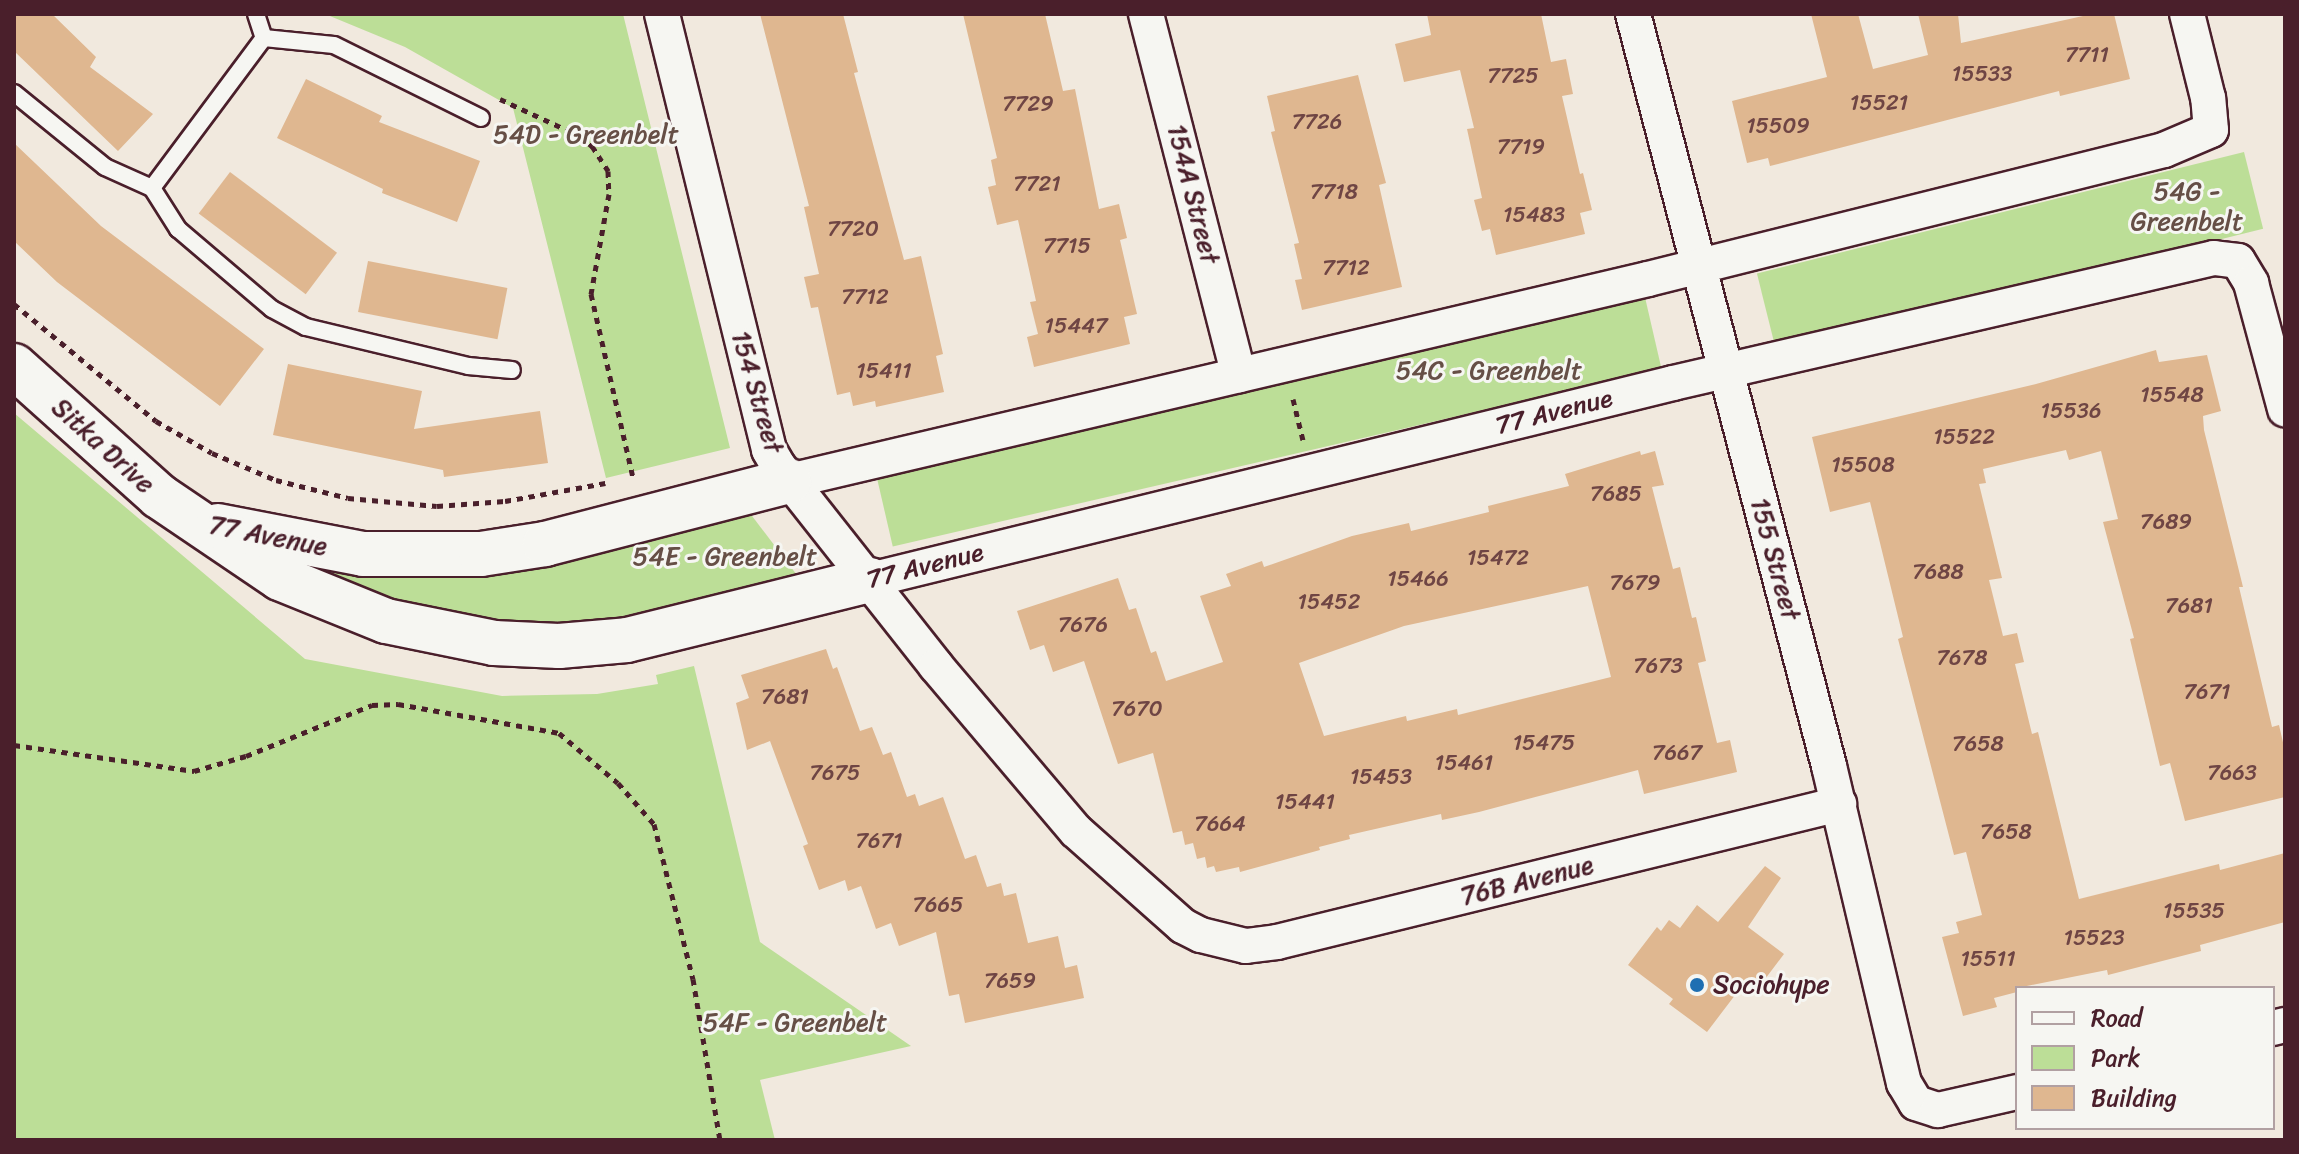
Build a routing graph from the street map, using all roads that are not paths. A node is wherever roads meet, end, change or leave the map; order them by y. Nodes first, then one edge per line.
1 (256, 14) edge
2 (662, 14) edge
3 (1146, 14) edge
4 (1633, 14) edge
5 (2187, 14) edge
6 (264, 38) junction
7 (14, 93) edge
8 (481, 118) dead end
9 (152, 188) junction
10 (1697, 267) junction
11 (14, 366) edge
12 (512, 370) dead end
13 (1725, 371) junction
14 (1239, 375) junction
15 (2285, 409) edge
16 (789, 481) junction
17 (196, 522) junction
18 (870, 580) junction
19 (1839, 804) junction
20 (1214, 939) joint
21 (2015, 1092) edge

1 - 6 lane
2 - 16 street, 154 Street
3 - 14 street, 154A Street
4 - 10 street, 155 Street
5 - 10 street, 77 Avenue
6 - 8 lane
6 - 9 lane
7 - 9 lane
9 - 12 lane
10 - 13 street, 155 Street
10 - 14 street, 77 Avenue
11 - 17 street, Sitka Drive
13 - 15 street, 77 Avenue
13 - 18 street, 77 Avenue
13 - 19 street, 155 Street
14 - 16 street, 77 Avenue
16 - 17 street, 77 Avenue
16 - 18 street, 154 Street
17 - 18 street, 77 Avenue
18 - 20 street, 154 Street
19 - 20 street, 76B Avenue
19 - 21 street, 155 Street

